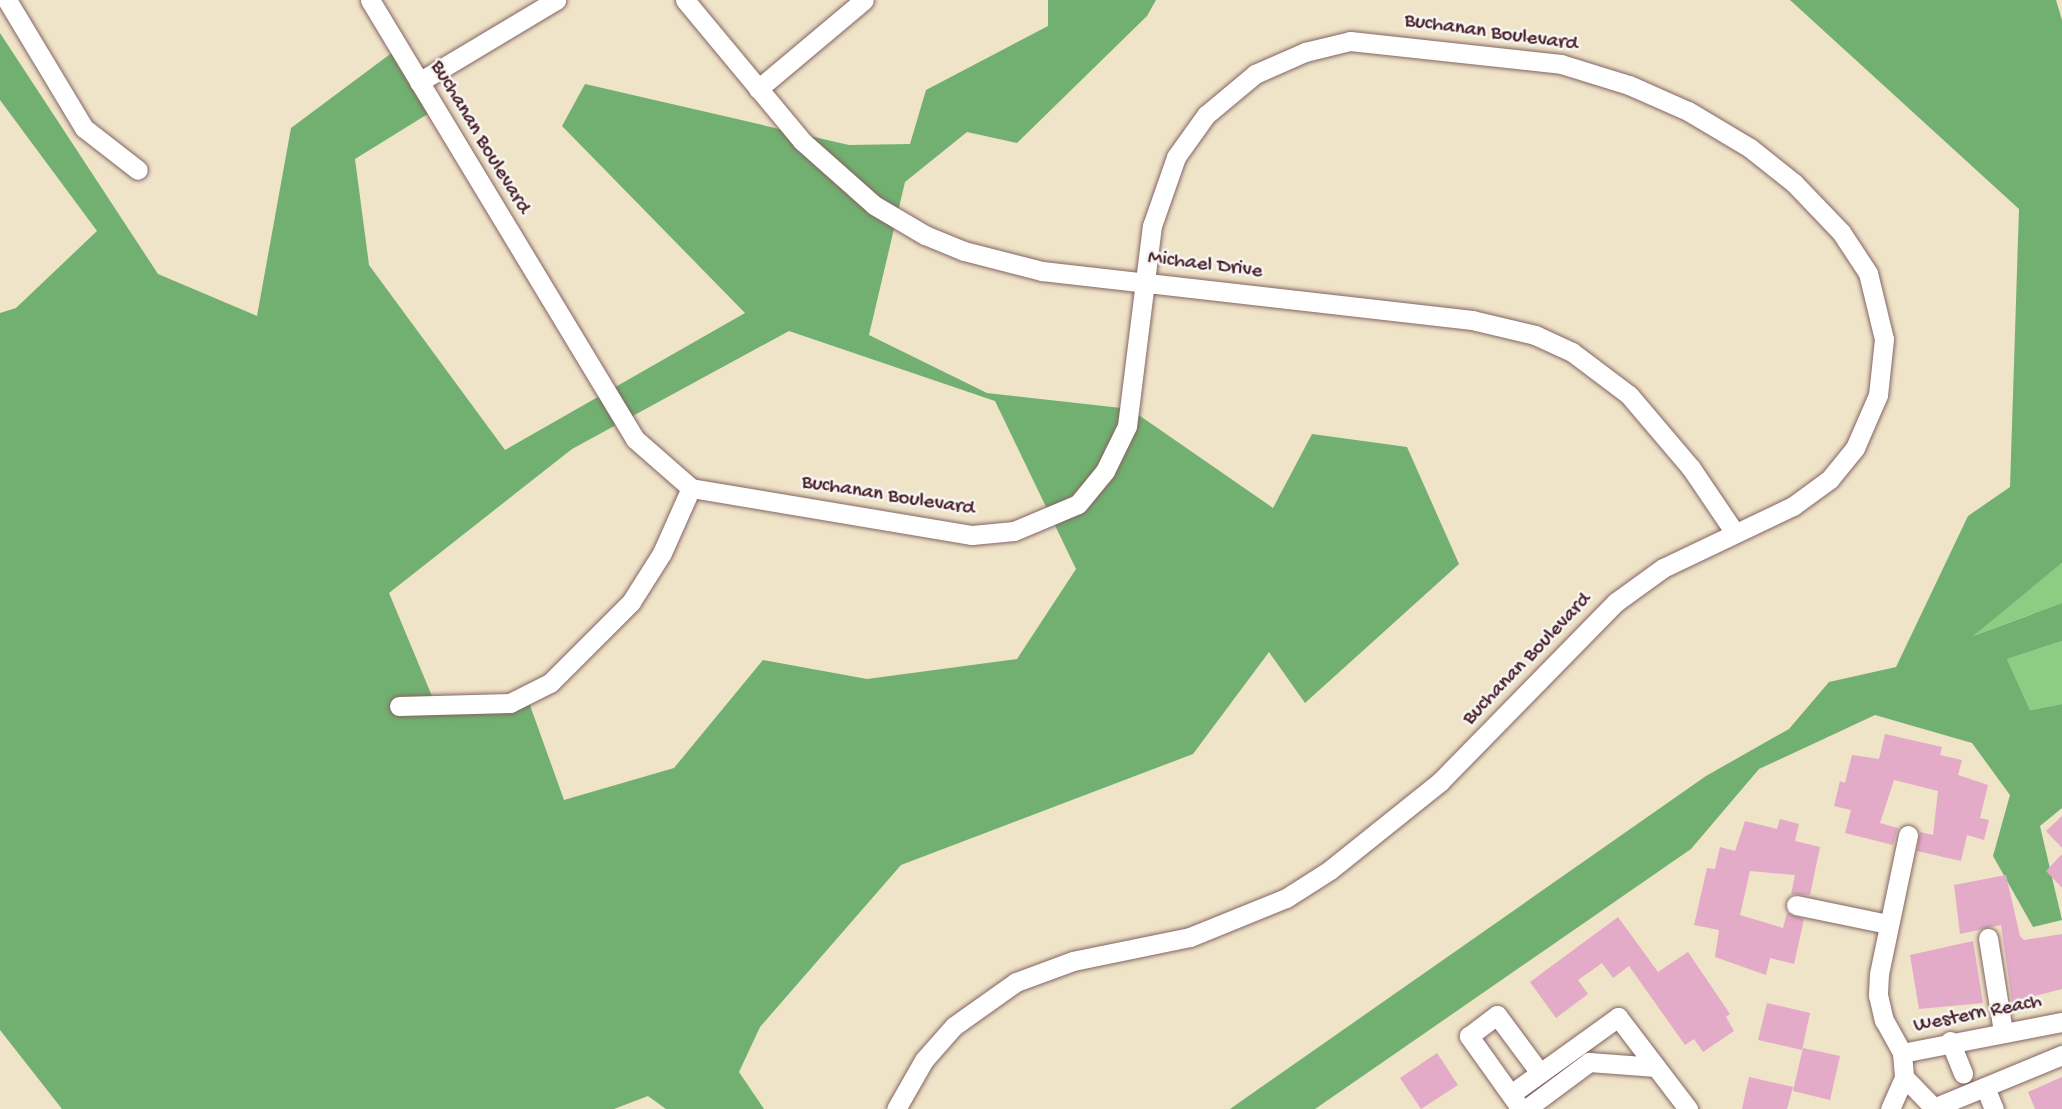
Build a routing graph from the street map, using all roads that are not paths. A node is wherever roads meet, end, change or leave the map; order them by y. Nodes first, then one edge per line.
1 (7, 0) edge
2 (370, 0) edge
3 (556, 0) edge
4 (685, 0) edge
5 (864, 0) edge
6 (419, 82) junction
7 (758, 89) junction
8 (138, 170) dead end
9 (1144, 282) junction
10 (691, 488) junction
11 (1735, 533) junction
12 (399, 706) dead end
13 (1908, 835) dead end
14 (1796, 905) dead end
15 (1888, 925) junction
16 (1988, 938) dead end
17 (2062, 1022) edge
18 (2003, 1032) junction
19 (1950, 1041) junction
20 (1577, 1046) junction
21 (1902, 1053) junction
22 (2062, 1055) edge
23 (1589, 1062) junction
24 (1656, 1067) junction
25 (1540, 1073) junction
26 (1963, 1073) dead end
27 (1904, 1077) junction
28 (1985, 1087) junction
29 (1519, 1104) edge
30 (896, 1109) edge
31 (1688, 1109) edge
32 (1890, 1109) edge
33 (1933, 1109) edge
34 (1994, 1109) edge

1 - 8 street
2 - 6 street, Buchanan Boulevard
3 - 6 street
4 - 7 street, Michael Drive
5 - 7 street
6 - 10 street, Buchanan Boulevard
7 - 9 street, Michael Drive
9 - 10 street, Buchanan Boulevard
9 - 11 street, Michael Drive
9 - 11 street, Buchanan Boulevard
10 - 12 street
11 - 30 street, Buchanan Boulevard
13 - 15 street
14 - 15 street
15 - 21 street
16 - 18 street
17 - 18 street, Western Reach
18 - 19 street, Western Reach
19 - 21 street, Western Reach
19 - 26 street
20 - 23 street
20 - 24 street
20 - 25 street
21 - 27 street
22 - 28 street
23 - 24 street
23 - 29 street
24 - 31 street
25 - 29 street
25 - 29 street
27 - 32 street
27 - 33 street
28 - 33 street
28 - 34 street

